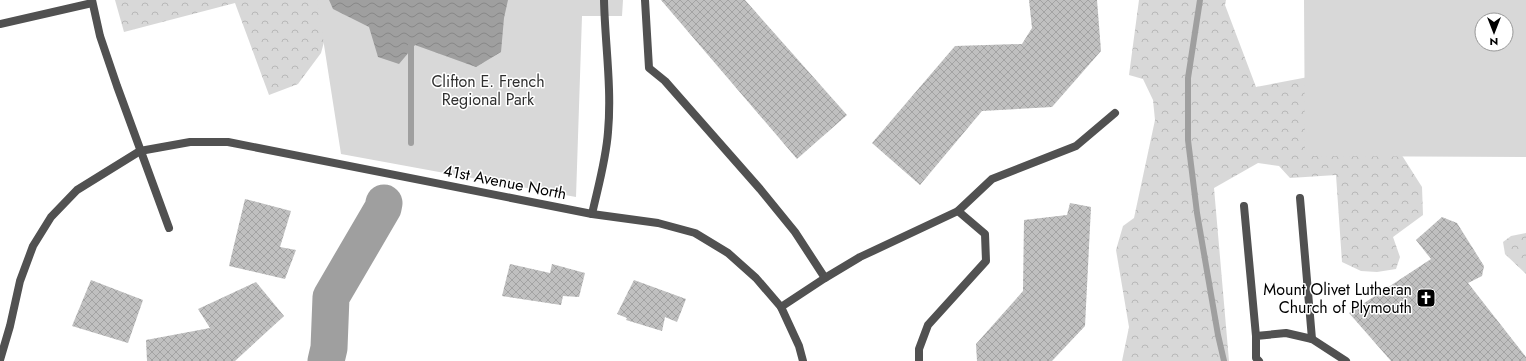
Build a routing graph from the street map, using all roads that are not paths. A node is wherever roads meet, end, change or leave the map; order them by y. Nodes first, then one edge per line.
1 (604, 0) edge
2 (645, 0) edge
3 (92, 1) edge
4 (0, 24) edge
5 (1115, 113) dead end
6 (140, 151) junction
7 (1300, 198) dead end
8 (1244, 206) dead end
9 (958, 211) junction
10 (592, 214) junction
11 (169, 228) dead end
12 (825, 278) junction
13 (781, 307) junction
14 (1256, 336) junction
15 (1312, 339) junction
16 (0, 360) edge
17 (803, 361) edge
18 (919, 361) edge
19 (1259, 361) edge
20 (1346, 361) edge

1 - 10 street
2 - 12 street
3 - 4 street
3 - 6 street
5 - 9 street
6 - 10 street, 41st Avenue North
6 - 11 street
6 - 16 street, 41st Avenue North
7 - 15 street
8 - 14 street
9 - 12 street
9 - 18 street
10 - 13 street, 41st Avenue North
12 - 13 street
13 - 17 street, 41st Avenue North
14 - 15 street
14 - 19 street
15 - 20 street

